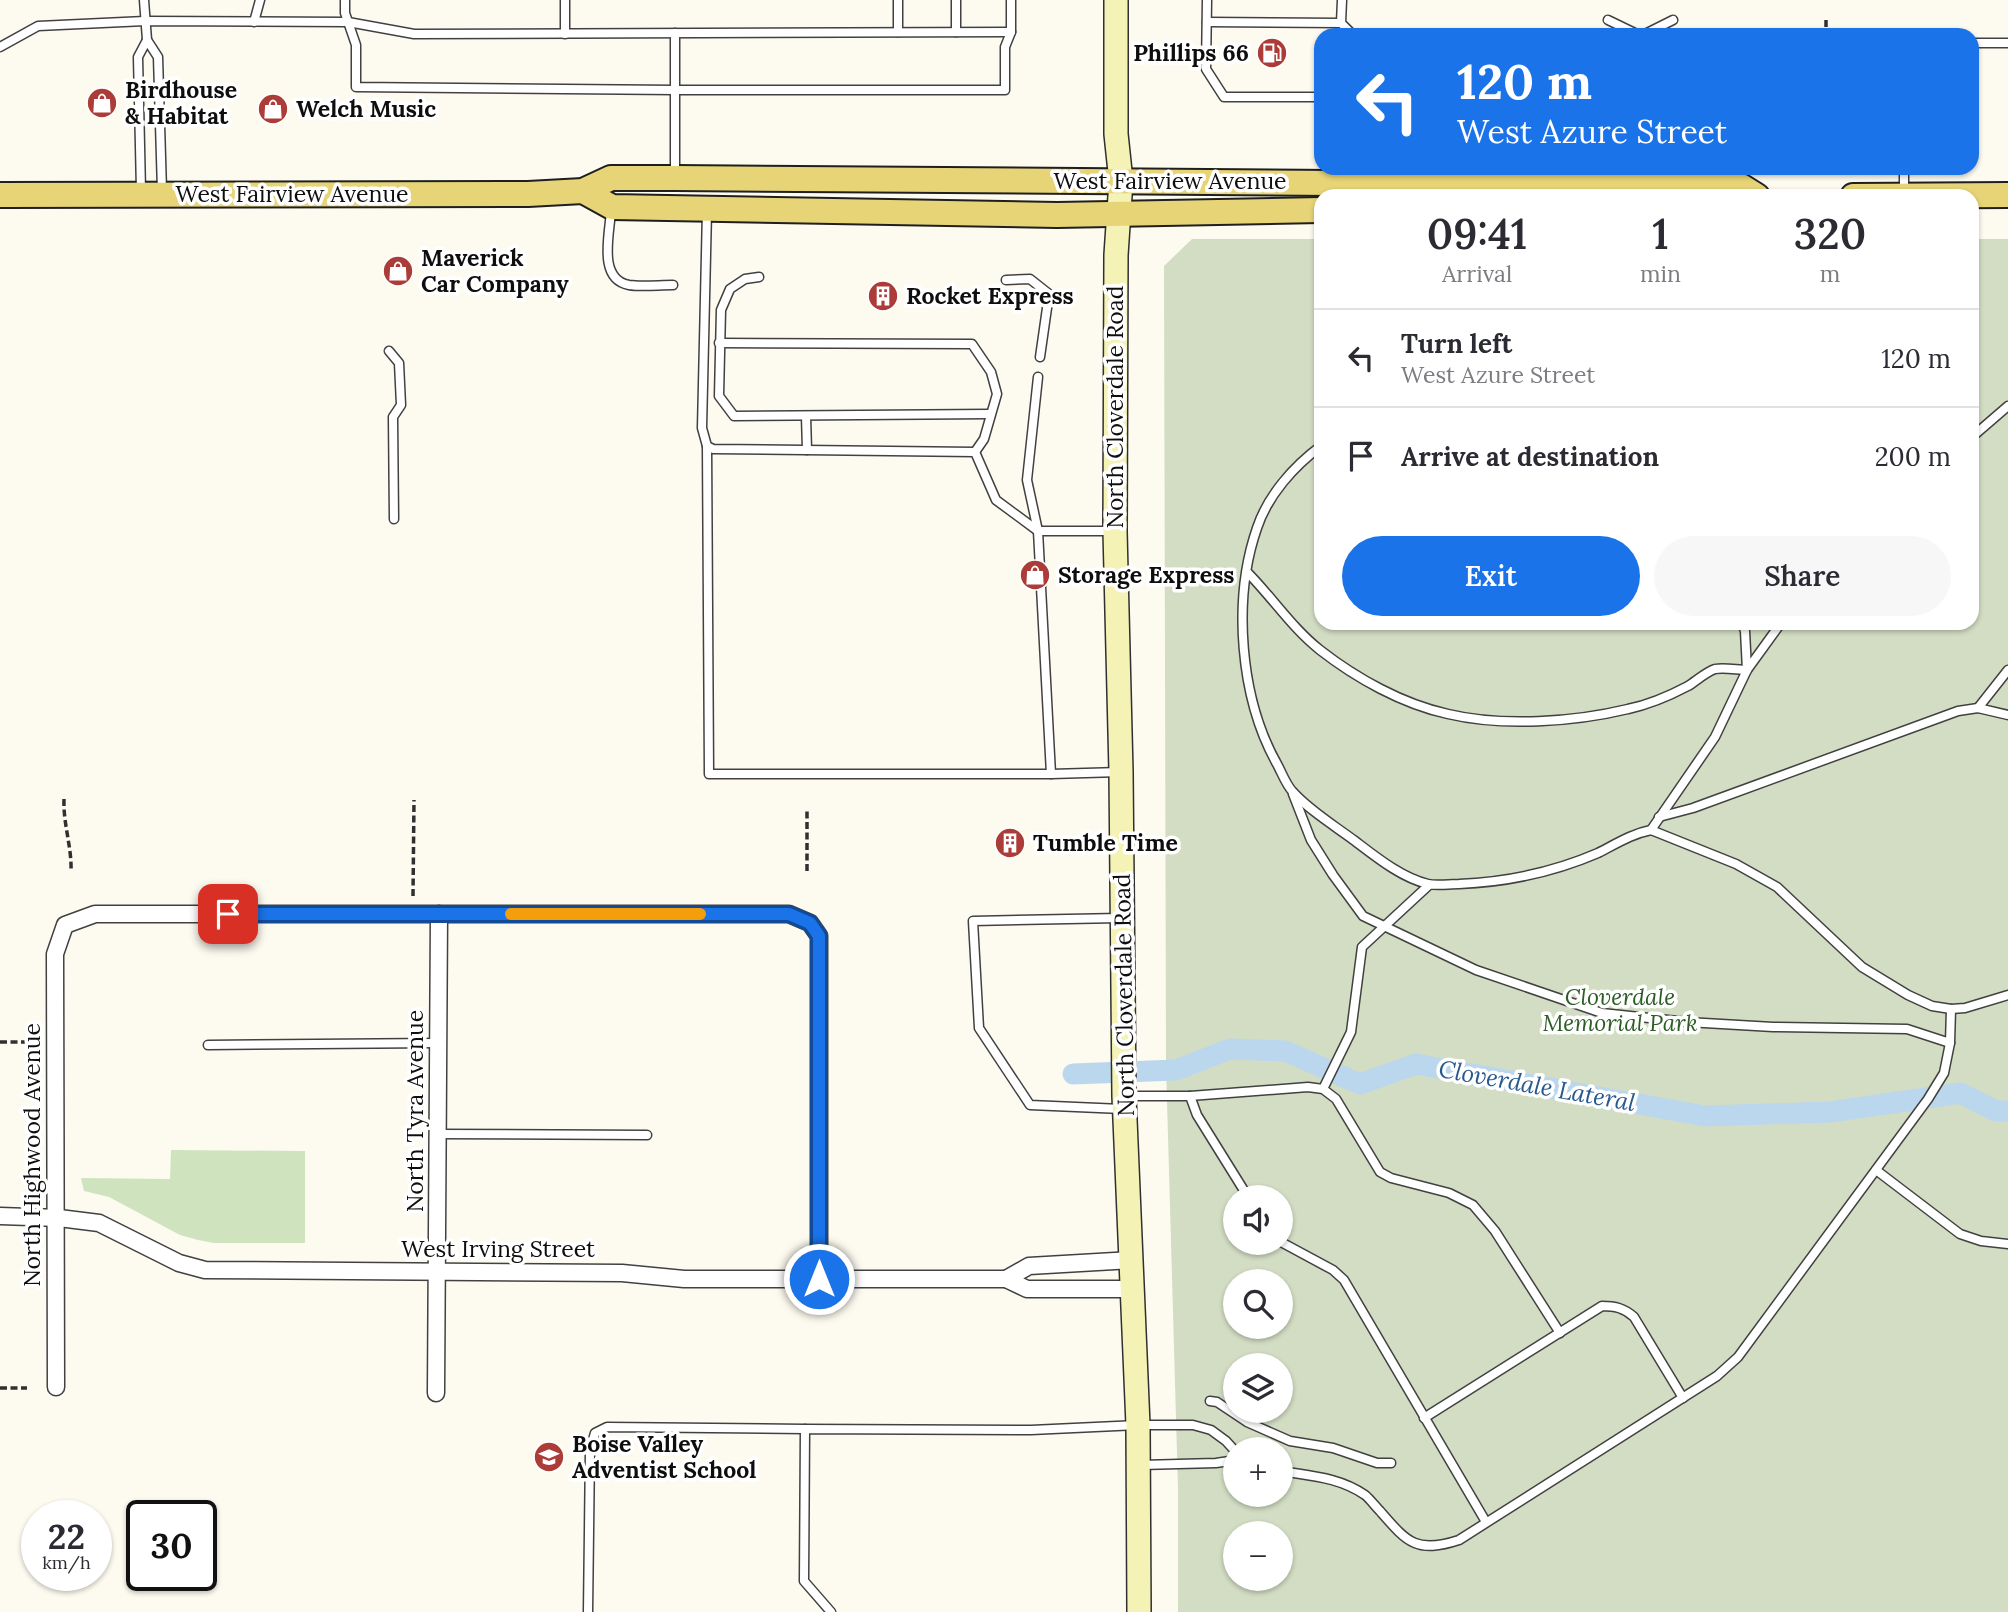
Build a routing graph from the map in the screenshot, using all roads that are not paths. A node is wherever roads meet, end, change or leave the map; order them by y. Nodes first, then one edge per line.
1 (144, 0) edge
2 (260, 0) edge
3 (345, 0) edge
4 (565, 0) edge
5 (898, 0) edge
6 (956, 0) edge
7 (1011, 0) edge
8 (1116, 0) edge
9 (1208, 0) edge
10 (1342, 0) edge
11 (1608, 20) dead end
12 (1673, 20) dead end
13 (145, 21) junction
14 (254, 22) junction
15 (348, 22) junction
16 (1207, 22) junction
17 (1341, 23) junction
18 (1346, 28) edge
19 (1626, 28) edge
20 (1656, 28) edge
21 (898, 32) junction
22 (956, 32) junction
23 (1012, 32) junction
24 (676, 33) junction
25 (565, 34) junction
26 (147, 40) junction
27 (1979, 43) edge
28 (2008, 43) edge
29 (0, 47) edge
30 (676, 90) junction
31 (1314, 97) edge
32 (1367, 175) edge
33 (675, 178) junction
34 (1121, 181) junction
35 (1746, 189) edge
36 (583, 191) junction
37 (151, 194) junction
38 (0, 195) edge
39 (1979, 195) edge
40 (2008, 195) edge
41 (612, 206) junction
42 (707, 209) junction
43 (1314, 210) edge
44 (1118, 214) junction
45 (759, 277) dead end
46 (1006, 280) dead end
47 (673, 285) dead end
48 (719, 343) junction
49 (389, 351) dead end
50 (1040, 357) dead end
51 (1038, 377) dead end
52 (2008, 406) edge
53 (990, 414) junction
54 (807, 416) junction
55 (1979, 431) edge
56 (707, 446) junction
57 (807, 450) junction
58 (975, 452) junction
59 (1314, 452) edge
60 (394, 519) dead end
61 (1038, 531) junction
62 (1115, 531) junction
63 (1247, 572) junction
64 (1745, 630) edge
65 (1776, 630) edge
66 (1747, 670) junction
67 (2008, 670) edge
68 (1978, 708) junction
69 (2008, 715) edge
70 (1121, 772) junction
71 (1051, 774) junction
72 (1292, 791) junction
73 (1659, 817) junction
74 (1651, 831) junction
75 (1429, 885) junction
76 (439, 914) junction
77 (1123, 918) junction
78 (1383, 926) junction
79 (2008, 995) edge
80 (1951, 1009) junction
81 (438, 1043) junction
82 (1950, 1043) junction
83 (208, 1045) dead end
84 (1323, 1089) junction
85 (1190, 1096) junction
86 (1125, 1103) junction
87 (438, 1134) junction
88 (647, 1135) dead end
89 (1876, 1170) junction
90 (1241, 1185) edge
91 (0, 1216) edge
92 (55, 1217) junction
93 (2008, 1244) edge
94 (1293, 1248) edge
95 (1132, 1259) junction
96 (437, 1272) junction
97 (819, 1279) junction
98 (1006, 1279) junction
99 (1133, 1289) junction
100 (1560, 1333) junction
101 (56, 1387) dead end
102 (436, 1393) dead end
103 (1683, 1398) junction
104 (1210, 1401) dead end
105 (1424, 1418) junction
106 (1138, 1425) junction
107 (805, 1429) junction
108 (1223, 1439) edge
109 (1223, 1462) edge
110 (1391, 1463) dead end
111 (1138, 1465) junction
112 (1293, 1473) edge
113 (1486, 1522) junction
114 (588, 1612) edge
115 (831, 1612) edge
116 (1139, 1612) edge

1 - 13 lane
2 - 14 lane
3 - 15 lane
4 - 25 lane
5 - 21 lane
6 - 22 lane
7 - 23 lane
8 - 34 main road, North Cloverdale Road
9 - 16 lane
10 - 17 lane
11 - 19 lane
12 - 20 lane
13 - 14 lane
13 - 26 lane
13 - 29 lane
14 - 15 lane
15 - 25 lane
15 - 30 lane
16 - 17 lane
16 - 31 lane
17 - 18 lane
21 - 22 lane
21 - 24 lane
22 - 23 lane
23 - 30 lane
24 - 25 lane
24 - 30 lane
26 - 37 lane
26 - 37 lane
27 - 28 lane
30 - 33 lane
32 - 34 main road, West Fairview Avenue
32 - 35 main road, West Fairview Avenue
33 - 34 main road, West Fairview Avenue
33 - 36 main road, West Fairview Avenue
34 - 44 main road, North Cloverdale Road
36 - 37 main road, West Fairview Avenue
36 - 41 main road, West Fairview Avenue
37 - 38 main road, West Fairview Avenue
39 - 40 main road
41 - 42 main road, West Fairview Avenue
41 - 47 lane
42 - 44 main road, West Fairview Avenue
42 - 56 lane
43 - 44 main road, West Fairview Avenue
44 - 62 main road, North Cloverdale Road
45 - 48 lane
46 - 50 lane
48 - 53 lane
48 - 54 lane
49 - 60 lane
51 - 61 lane
52 - 55 lane
53 - 54 lane
53 - 58 lane
54 - 57 lane
56 - 57 lane
56 - 71 lane
57 - 58 lane
58 - 61 lane
59 - 63 lane
61 - 62 lane
61 - 71 lane
62 - 70 main road, North Cloverdale Road
63 - 66 lane
63 - 72 lane
64 - 66 lane
65 - 66 lane
66 - 73 lane
67 - 68 lane
68 - 69 lane
68 - 73 lane
70 - 71 lane
70 - 77 main road, North Cloverdale Road
72 - 75 lane
72 - 78 lane
73 - 74 lane
74 - 75 lane
74 - 80 lane
75 - 78 lane
76 - 81 street, North Tyra Avenue
76 - 92 street, North Highwood Avenue
76 - 97 street
77 - 86 main road, North Cloverdale Road
77 - 86 lane
78 - 82 lane
78 - 84 lane
79 - 80 lane
80 - 82 lane
81 - 83 lane
81 - 87 street, North Tyra Avenue
82 - 89 lane
84 - 85 lane
84 - 100 lane
85 - 86 lane
85 - 90 lane
86 - 95 main road, North Cloverdale Road
87 - 88 lane
87 - 96 street, North Tyra Avenue
89 - 93 lane
89 - 103 lane
91 - 92 street, West Irving Street
92 - 96 street, West Irving Street
92 - 101 street, North Highwood Avenue
94 - 105 lane
95 - 98 street, West Irving Street
95 - 99 main road, North Cloverdale Road
96 - 97 street, West Irving Street
96 - 102 street, North Tyra Avenue
97 - 98 street, West Irving Street
98 - 99 street, West Irving Street
99 - 106 main road, North Cloverdale Road
100 - 103 lane
100 - 105 lane
103 - 113 lane
104 - 110 lane
105 - 113 lane
106 - 107 lane
106 - 108 lane
106 - 111 main road, North Cloverdale Road
107 - 114 lane
107 - 115 lane
109 - 111 lane
111 - 116 main road, North Cloverdale Road
112 - 113 lane

